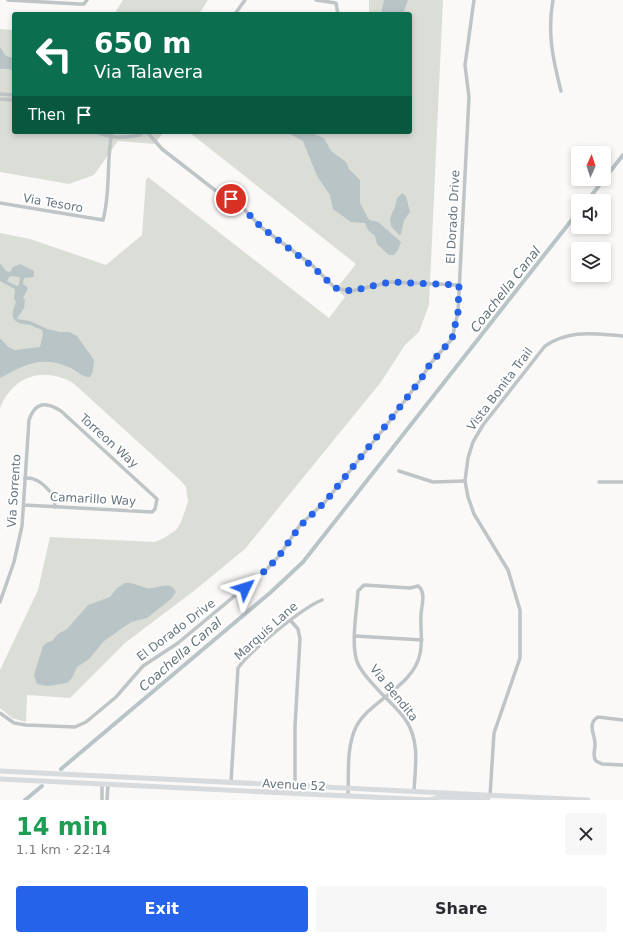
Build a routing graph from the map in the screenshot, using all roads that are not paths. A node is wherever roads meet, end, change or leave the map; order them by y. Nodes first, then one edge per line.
1 (8, 0) edge
2 (86, 0) edge
3 (245, 0) edge
4 (316, 0) edge
5 (474, 0) edge
6 (553, 0) edge
7 (236, 12) edge
8 (338, 12) edge
9 (561, 91) dead end
10 (0, 94) edge
11 (12, 95) edge
12 (0, 99) edge
13 (12, 100) edge
14 (102, 134) edge
15 (112, 134) edge
16 (141, 134) edge
17 (149, 134) edge
18 (111, 138) junction
19 (0, 203) edge
20 (459, 285) junction
21 (623, 336) edge
22 (38, 406) joint
23 (399, 471) dead end
24 (25, 478) junction
25 (465, 481) junction
26 (599, 482) dead end
27 (623, 482) edge
28 (157, 504) joint
29 (24, 505) junction
30 (55, 507) junction
31 (322, 600) dead end
32 (0, 602) edge
33 (291, 621) junction
34 (356, 636) junction
35 (422, 640) junction
36 (386, 698) junction
37 (0, 713) edge
38 (623, 720) edge
39 (623, 765) edge
40 (0, 771) edge
41 (20, 772) junction
42 (0, 774) edge
43 (135, 778) junction
44 (0, 779) edge
45 (155, 779) junction
46 (231, 782) junction
47 (105, 784) junction
48 (125, 785) junction
49 (295, 786) junction
50 (348, 788) junction
51 (414, 791) junction
52 (264, 792) junction
53 (348, 796) junction
54 (490, 796) junction
55 (102, 800) edge
56 (107, 800) edge
57 (428, 800) edge
58 (431, 800) edge
59 (588, 800) edge

1 - 2 street
3 - 7 street
4 - 8 street
5 - 20 street, El Dorado Drive
6 - 9 street
10 - 11 street
12 - 13 street
14 - 18 street
15 - 18 street
16 - 18 street
17 - 20 street
18 - 19 street, Via Tesoro
20 - 37 street, El Dorado Drive
21 - 25 street, Vista Bonita Trail
22 - 24 street, Via Sorrento
22 - 28 street, Torreon Way
23 - 25 street
24 - 29 street, Via Sorrento
24 - 30 street
25 - 54 street, Vista Bonita Trail
26 - 27 street
28 - 30 street, Camarillo Way
29 - 30 street, Camarillo Way
29 - 32 street, Via Sorrento
31 - 33 street, Marquis Lane
33 - 46 street, Marquis Lane
33 - 49 street
34 - 35 street
34 - 35 street, Via Bendita
34 - 36 street, Via Bendita
35 - 36 street
36 - 50 street
36 - 51 street, Via Bendita
38 - 39 street
40 - 41 main road, Avenue 52
41 - 42 main road
41 - 43 main road, Avenue 52
43 - 45 main road, Avenue 52
43 - 47 main road
44 - 47 main road, Avenue 52
45 - 46 main road, Avenue 52
45 - 48 main road
46 - 49 main road, Avenue 52
47 - 48 main road, Avenue 52
47 - 55 street
47 - 56 street
48 - 52 main road, Avenue 52
49 - 50 main road, Avenue 52
49 - 52 main road
50 - 51 main road, Avenue 52
50 - 53 street
51 - 54 main road, Avenue 52
52 - 53 main road, Avenue 52
53 - 57 main road, Avenue 52
54 - 57 main road
54 - 59 main road, Avenue 52
57 - 58 main road, Avenue 52

